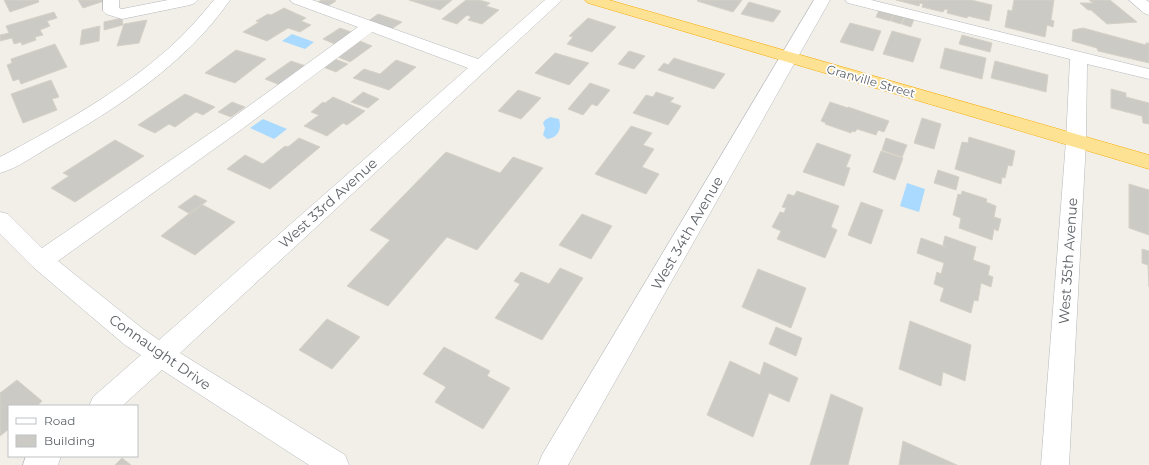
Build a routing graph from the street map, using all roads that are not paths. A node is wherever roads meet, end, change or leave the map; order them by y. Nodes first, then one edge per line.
1 (111, 0) edge
2 (190, 0) edge
3 (222, 0) edge
4 (298, 0) edge
5 (554, 0) edge
6 (593, 0) edge
7 (822, 0) edge
8 (854, 0) edge
9 (1137, 0) edge
10 (1149, 10) edge
11 (370, 27) junction
12 (789, 57) junction
13 (1079, 57) junction
14 (480, 66) junction
15 (1149, 74) edge
16 (1076, 141) junction
17 (1149, 162) edge
18 (0, 166) edge
19 (0, 220) edge
20 (41, 261) junction
21 (160, 354) junction
22 (104, 405) edge
23 (46, 457) edge
24 (38, 465) edge
25 (334, 465) edge
26 (552, 465) edge
27 (1055, 465) edge

1 - 2 street
3 - 18 street
4 - 11 street
5 - 14 street, West 33rd Avenue
6 - 12 highway, Granville Street
7 - 12 street, West 34th Avenue
8 - 13 street
9 - 10 street
11 - 14 street
11 - 20 street
12 - 16 highway, Granville Street
12 - 26 street, West 34th Avenue
13 - 15 street
13 - 16 street, West 35th Avenue
14 - 21 street, West 33rd Avenue
16 - 17 highway, Granville Street
16 - 27 street, West 35th Avenue
19 - 20 street, Connaught Drive
20 - 21 street, Connaught Drive
21 - 22 street, West 33rd Avenue
21 - 25 street, Connaught Drive
23 - 24 street

